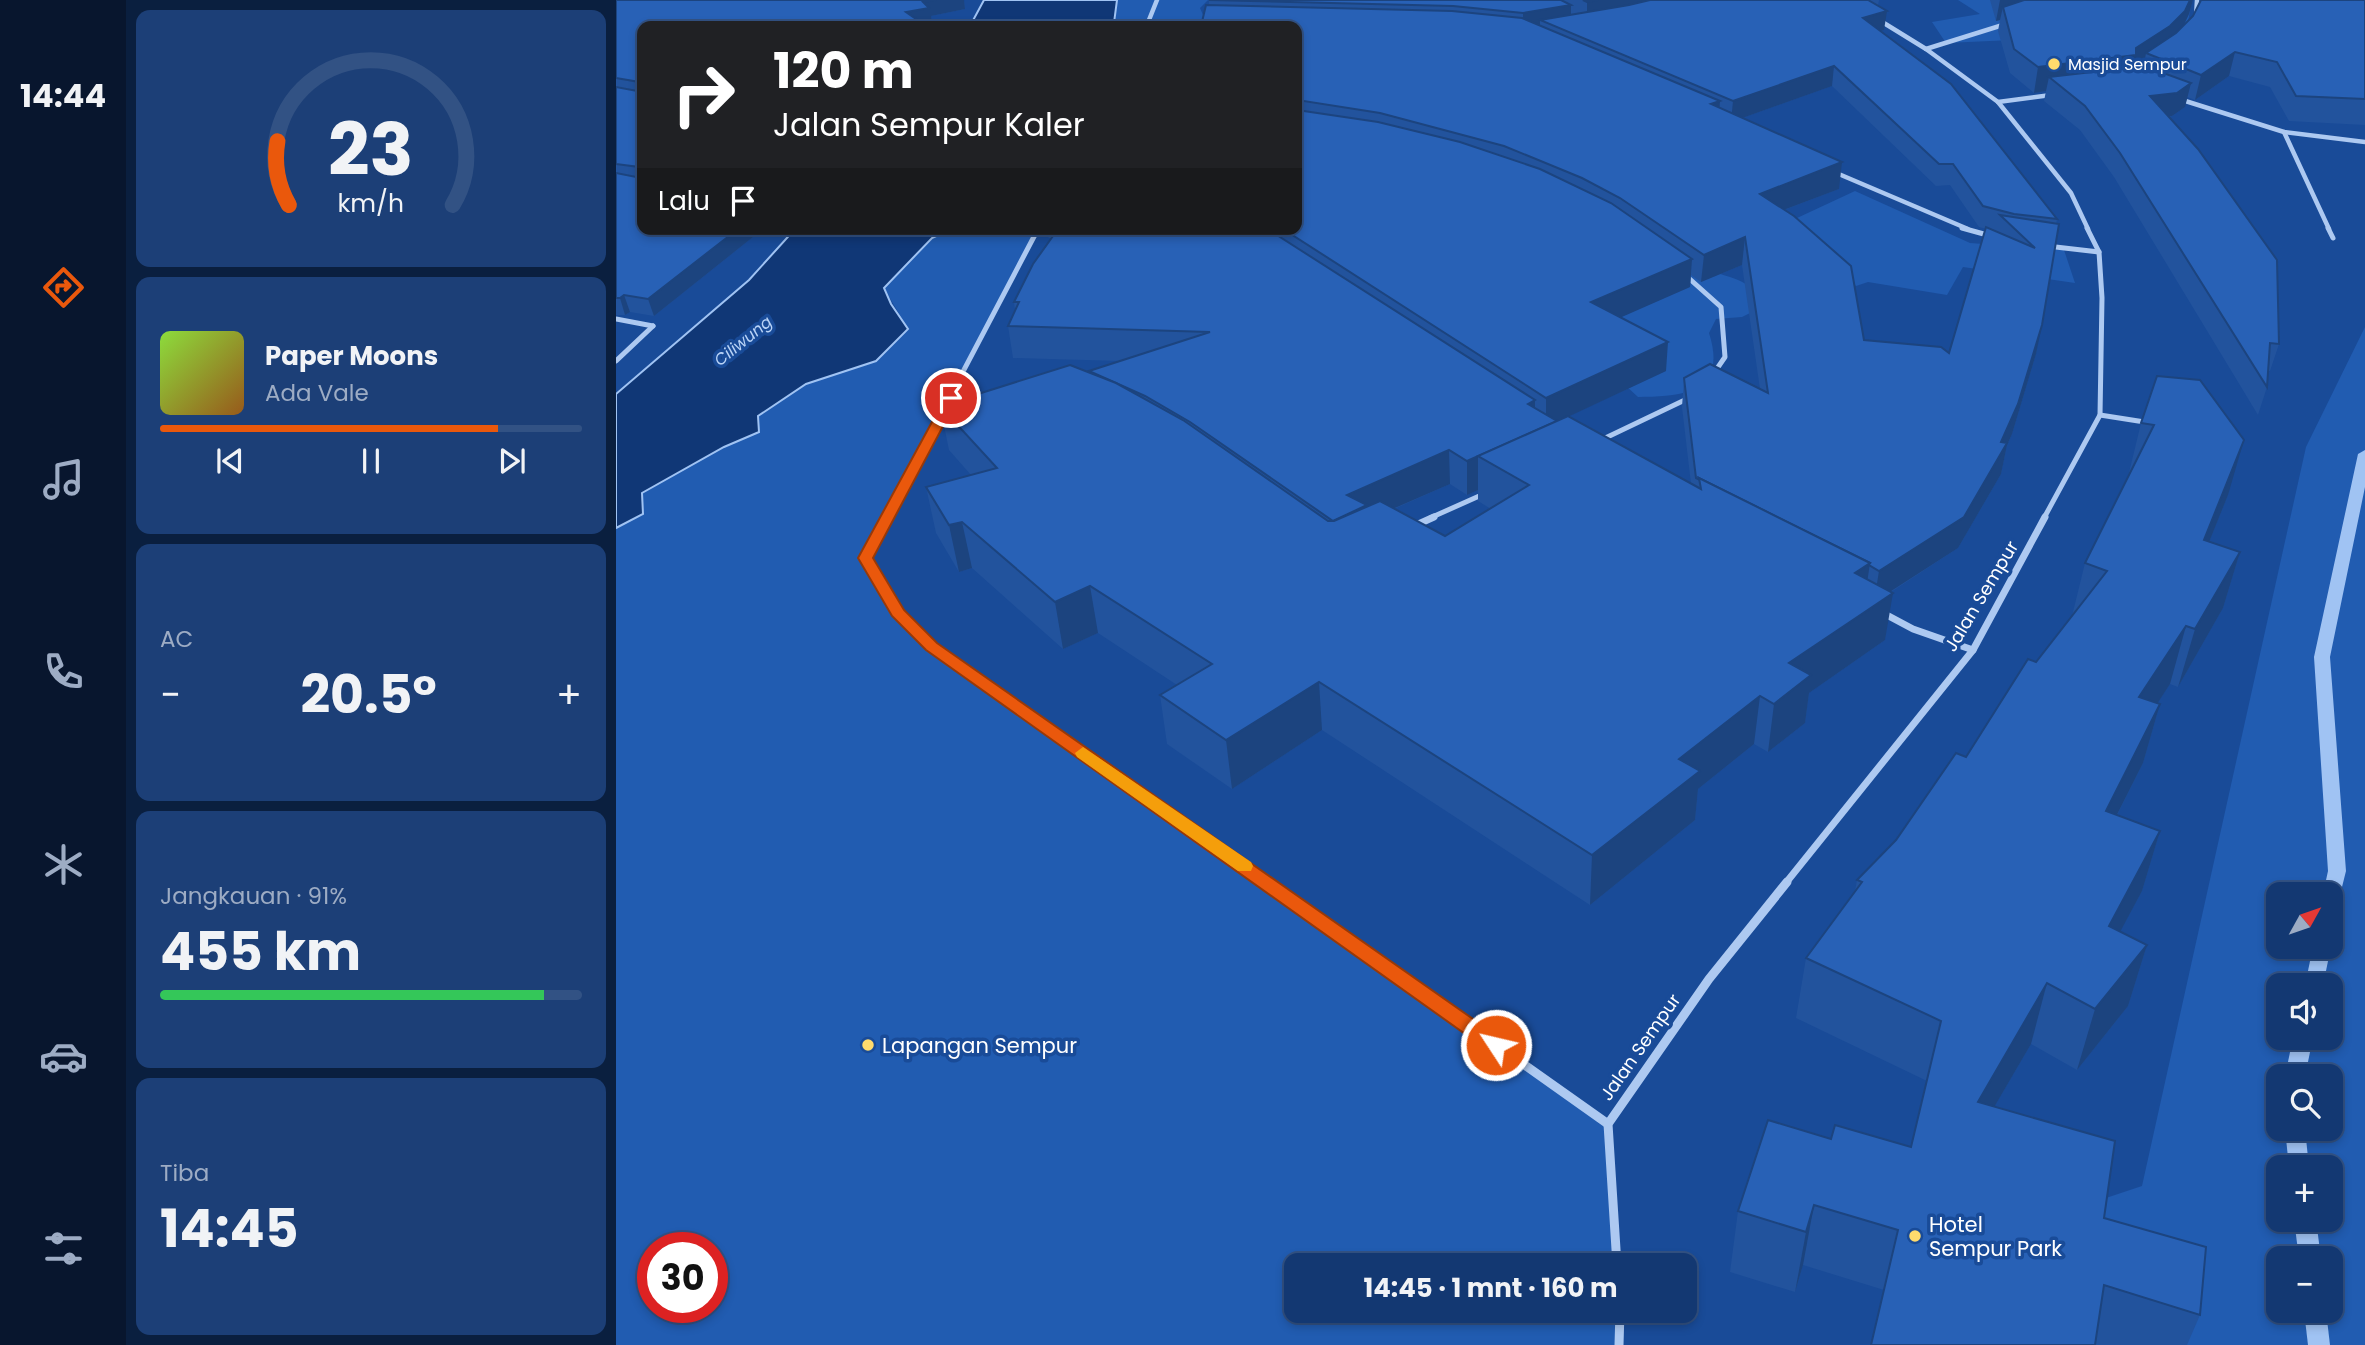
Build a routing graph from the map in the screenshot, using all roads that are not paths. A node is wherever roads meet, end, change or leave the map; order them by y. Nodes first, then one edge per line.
1 (1157, 0) edge
2 (2197, 0) edge
3 (1873, 16) edge
4 (2196, 19) edge
5 (2017, 20) edge
6 (1148, 21) edge
7 (1926, 49) junction
8 (2062, 94) edge
9 (2171, 97) edge
10 (1998, 102) junction
11 (2284, 132) junction
12 (2365, 142) edge
13 (1826, 168) edge
14 (1035, 235) edge
15 (1996, 238) edge
16 (2333, 238) dead end
17 (2035, 244) edge
18 (2099, 252) junction
19 (1677, 269) edge
20 (616, 319) edge
21 (616, 360) edge
22 (1707, 384) edge
23 (1701, 393) edge
24 (2100, 415) junction
25 (2166, 425) edge
26 (1587, 447) edge
27 (1494, 489) edge
28 (1408, 528) edge
29 (1877, 610) edge
30 (1973, 650) junction
31 (1608, 1124) junction
32 (1616, 1253) edge
33 (1620, 1323) edge
34 (1619, 1345) edge

1 - 6 street
2 - 4 street
3 - 7 street, Jalan Sempur
5 - 7 street
7 - 10 street, Jalan Sempur
8 - 10 street
9 - 11 street
10 - 18 street, Jalan Sempur
11 - 12 street
11 - 16 street
13 - 15 street
14 - 31 street
17 - 18 street
18 - 24 street, Jalan Sempur
19 - 22 street
20 - 21 street
23 - 26 street
24 - 25 street
24 - 30 street, Jalan Sempur
27 - 28 street
29 - 30 street
30 - 31 street, Jalan Sempur
31 - 32 street, Jalan Sempur
33 - 34 street

